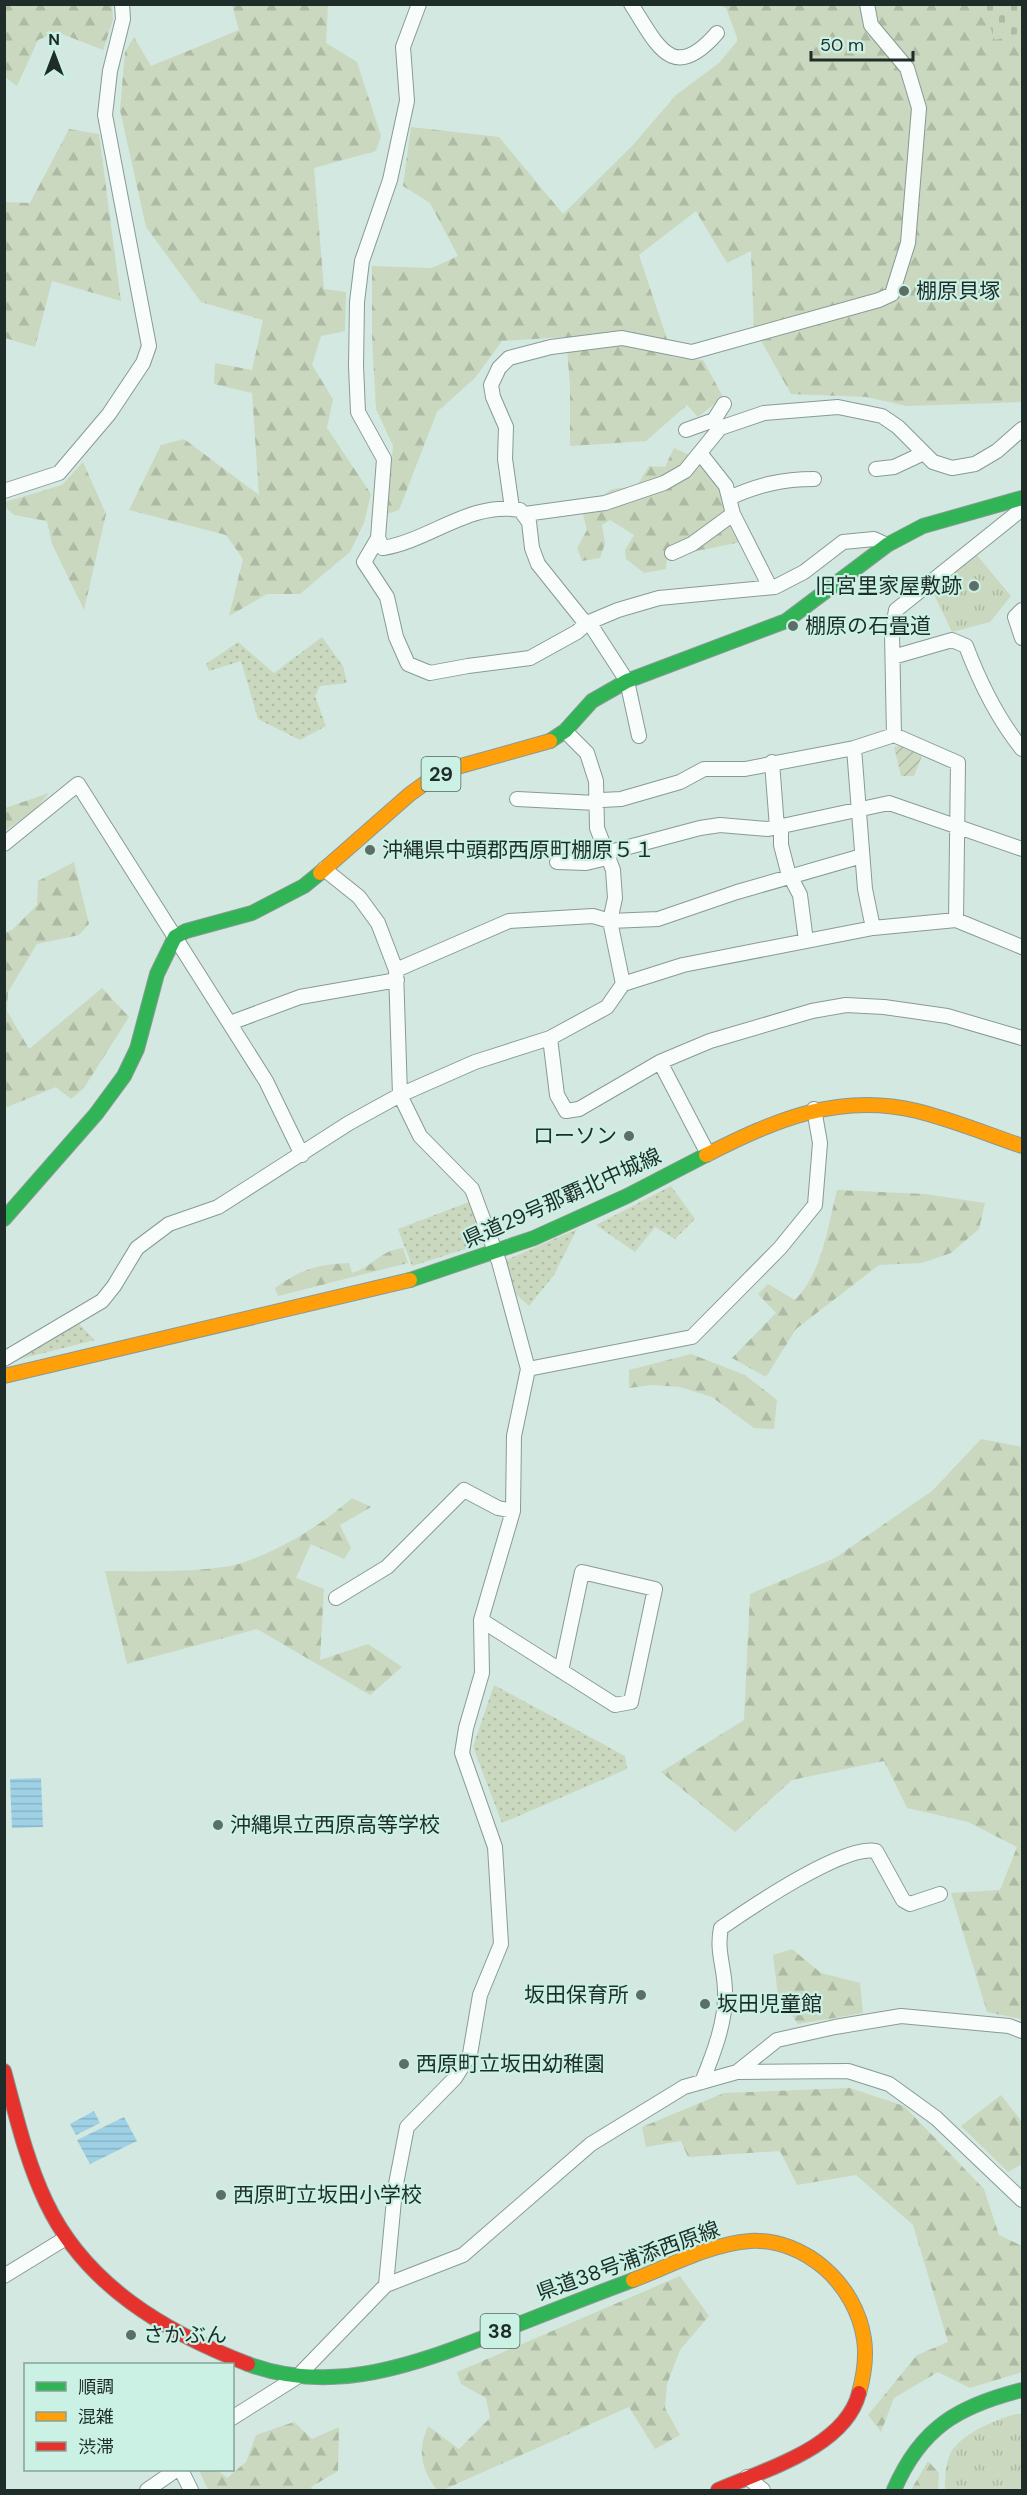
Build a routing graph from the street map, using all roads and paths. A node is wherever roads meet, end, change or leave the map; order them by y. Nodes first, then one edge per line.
1 (122, 4) edge
2 (419, 4) edge
3 (631, 4) edge
4 (867, 4) edge
5 (717, 33) dead end
6 (724, 404) dead end
7 (717, 424) junction
8 (1023, 429) edge
9 (686, 430) dead end
10 (700, 453) junction
11 (924, 453) junction
12 (876, 469) dead end
13 (814, 479) dead end
14 (4, 491) edge
15 (729, 498) junction
16 (1022, 499) edge
17 (1023, 509) edge
18 (518, 511) junction
19 (733, 514) junction
20 (378, 538) junction
21 (887, 545) junction
22 (672, 553) dead end
23 (770, 587) junction
24 (1023, 610) edge
25 (587, 623) junction
26 (1023, 638) edge
27 (894, 657) junction
28 (627, 681) junction
29 (565, 731) junction
30 (894, 735) junction
31 (639, 736) dead end
32 (854, 748) junction
33 (1023, 748) edge
34 (772, 762) junction
35 (518, 800) dead end
36 (596, 803) junction
37 (859, 810) junction
38 (956, 824) junction
39 (779, 827) junction
40 (4, 844) edge
41 (1023, 849) edge
42 (606, 856) junction
43 (862, 856) junction
44 (557, 862) dead end
45 (324, 869) junction
46 (791, 877) junction
47 (956, 920) junction
48 (610, 921) junction
49 (873, 928) junction
50 (175, 937) junction
51 (806, 941) junction
52 (1023, 947) edge
53 (396, 975) junction
54 (623, 984) junction
55 (230, 1023) junction
56 (550, 1038) junction
57 (1023, 1038) edge
58 (660, 1062) junction
59 (400, 1095) junction
60 (814, 1109) junction
61 (1023, 1146) edge
62 (708, 1154) junction
63 (302, 1155) junction
64 (4, 1219) edge
65 (496, 1253) junction
66 (4, 1359) edge
67 (528, 1369) junction
68 (5, 1373) edge
69 (513, 1511) junction
70 (336, 1598) dead end
71 (481, 1620) junction
72 (561, 1671) junction
73 (940, 1894) dead end
74 (1023, 2031) edge
75 (4, 2071) edge
76 (737, 2072) junction
77 (702, 2082) junction
78 (1023, 2200) edge
79 (66, 2238) junction
80 (4, 2276) edge
81 (386, 2285) junction
82 (297, 2377) junction
83 (1023, 2390) edge
84 (234, 2417) edge
85 (173, 2471) edge
86 (182, 2471) edge
87 (747, 2476) junction
88 (147, 2490) edge
89 (191, 2490) edge
90 (718, 2490) edge
91 (763, 2490) edge
92 (894, 2490) edge

1 - 14 street
2 - 20 street
3 - 5 street
4 - 18 street
6 - 7 street
7 - 9 street
7 - 10 street
7 - 11 street
8 - 11 street
10 - 15 street
10 - 18 street
11 - 12 street
13 - 15 street
15 - 19 street
16 - 21 main road, 29
17 - 27 street
18 - 20 street
18 - 25 street
19 - 22 street
19 - 23 street
20 - 25 street
21 - 23 street
21 - 28 main road, 29
23 - 25 street
24 - 26 street
25 - 28 street
27 - 30 street
27 - 33 street
28 - 29 main road, 29
28 - 31 street
29 - 36 street
29 - 45 main road, 29
30 - 32 street
30 - 38 street
32 - 34 street
32 - 37 street
34 - 36 street
34 - 39 street
35 - 36 street
36 - 42 street
37 - 38 street
37 - 39 street
37 - 43 street
38 - 41 street
38 - 47 street
39 - 42 street
39 - 46 street
40 - 50 street
42 - 44 street
42 - 48 street
43 - 46 street
43 - 49 street
45 - 50 main road, 29
45 - 53 street
46 - 48 street
46 - 51 street
47 - 49 street
47 - 52 street
48 - 53 street
48 - 54 street
49 - 51 street
50 - 55 street
50 - 64 main road
51 - 54 street
53 - 55 street
53 - 59 street
54 - 56 street
55 - 63 street
56 - 58 street
56 - 59 street
57 - 58 street
58 - 62 street
59 - 63 street
59 - 65 street
60 - 61 main road, 県道29号那覇北中城線
60 - 62 main road, 県道29号那覇北中城線
60 - 67 street
62 - 65 main road, 県道29号那覇北中城線
63 - 66 street
65 - 67 street
65 - 68 main road, 県道29号那覇北中城線
67 - 69 street
69 - 70 street
69 - 71 street
71 - 72 street
71 - 81 street
72 - 72 street
73 - 77 street
74 - 76 street
75 - 79 main road, 県道38号浦添西原線 / 38
76 - 77 street
76 - 78 street
77 - 81 street
79 - 80 street
79 - 82 main road, 県道38号浦添西原線 / 38
81 - 82 street
82 - 84 street
82 - 87 main road, 県道38号浦添西原線 / 38
83 - 92 main road
85 - 88 street
86 - 89 street
87 - 90 main road, 県道38号浦添西原線 / 38
87 - 91 street

